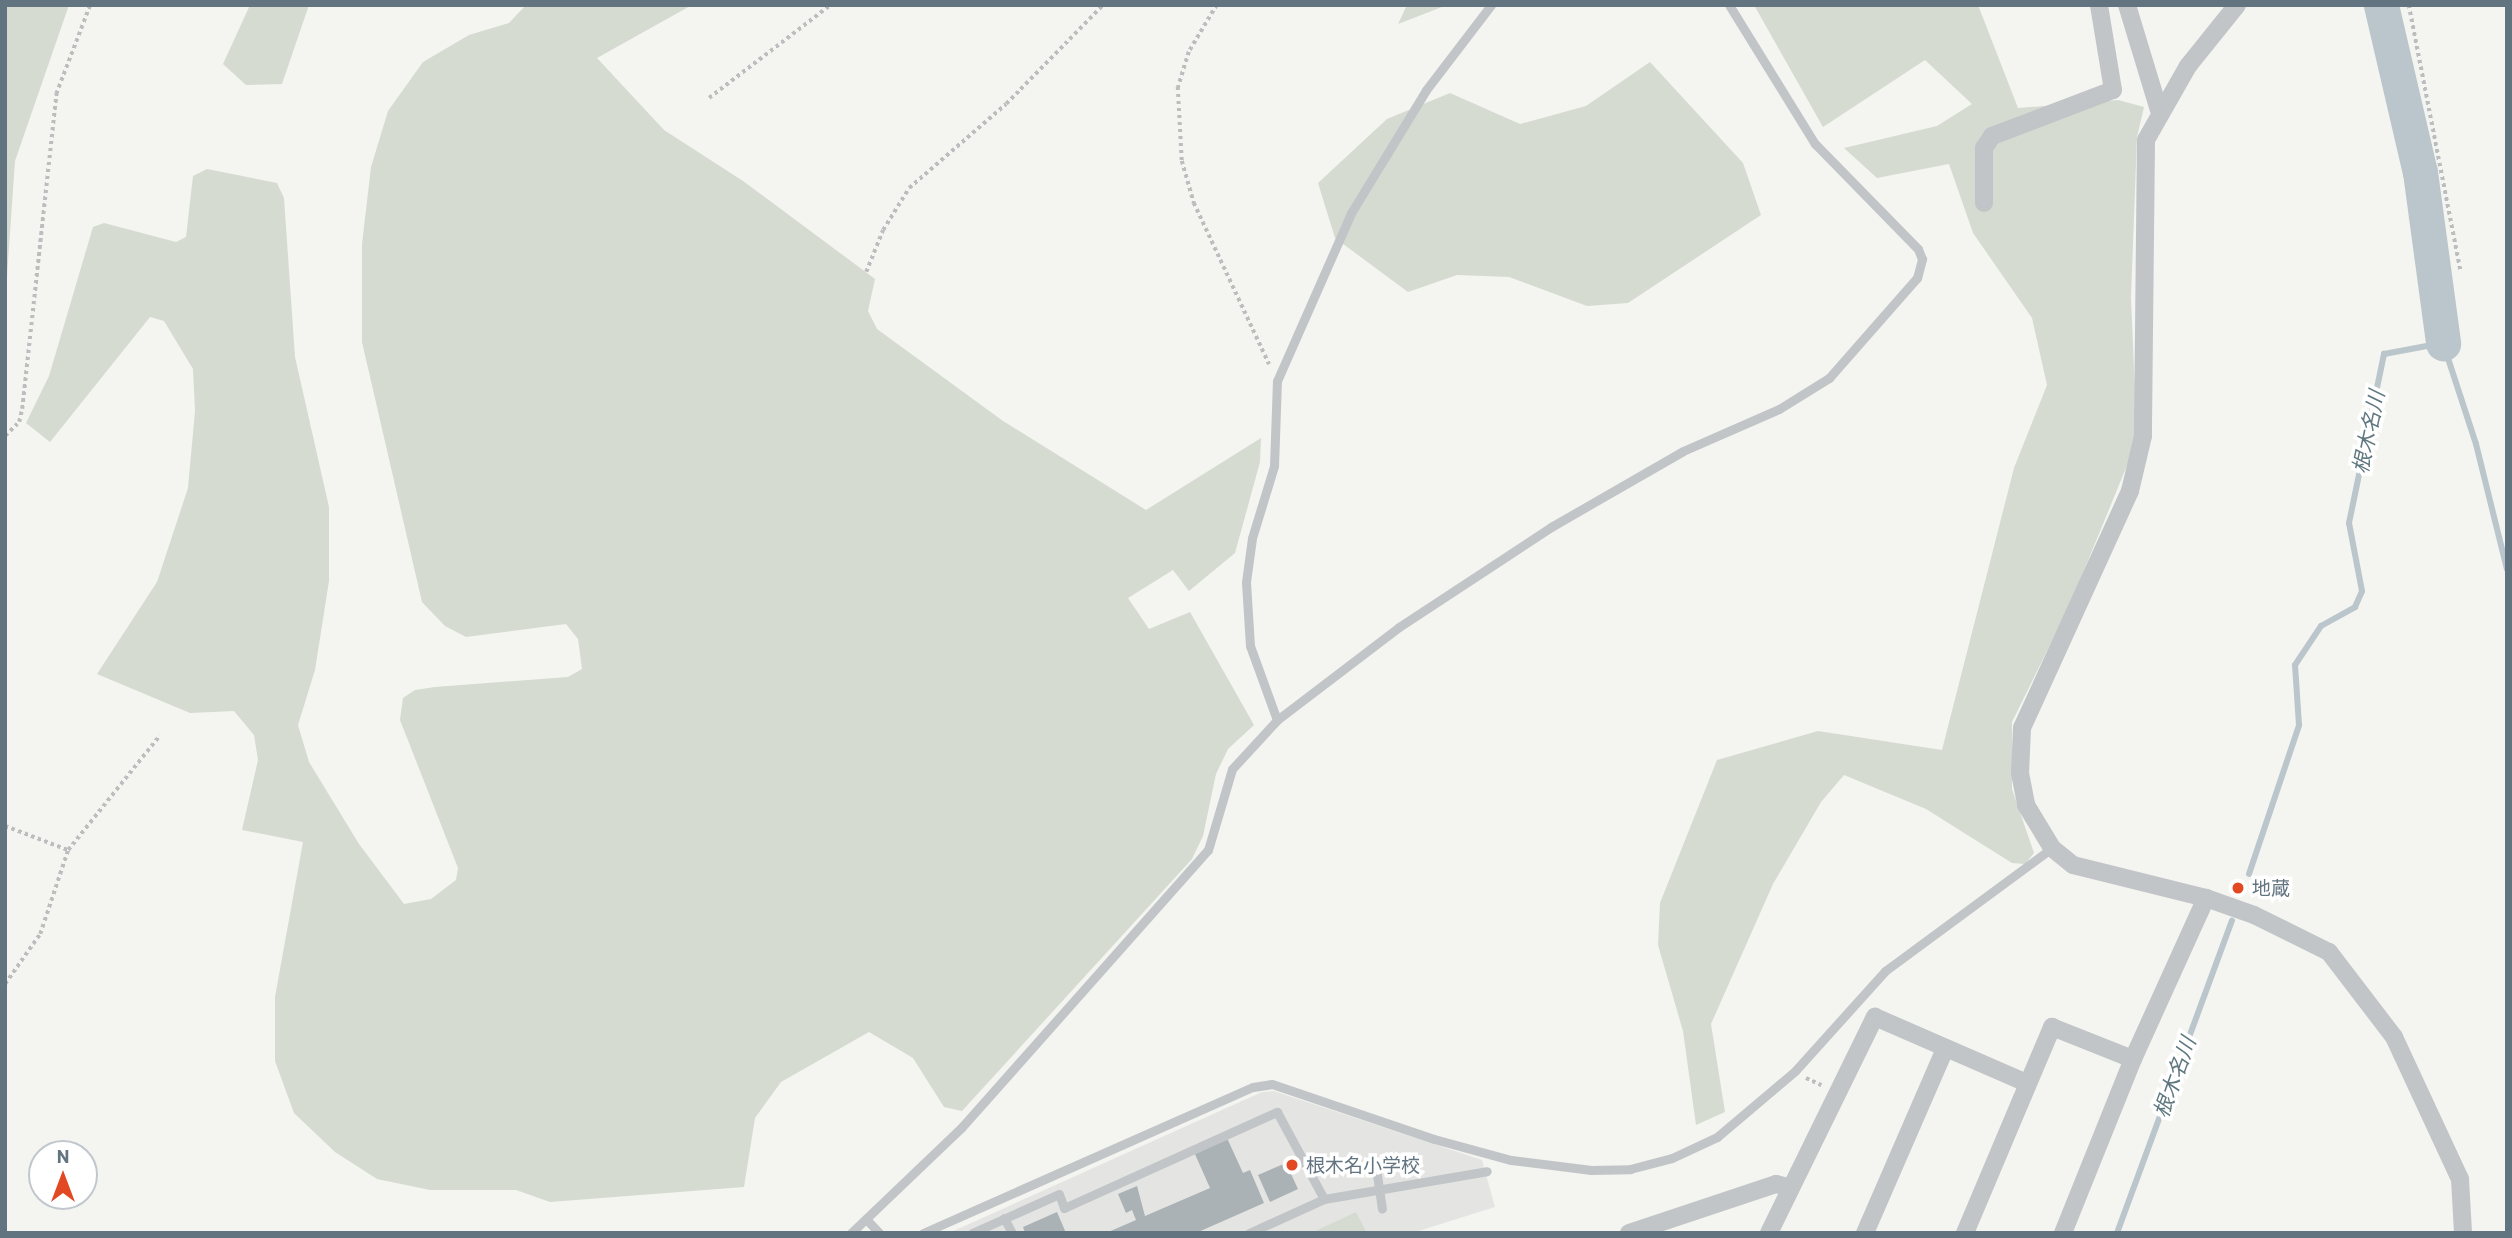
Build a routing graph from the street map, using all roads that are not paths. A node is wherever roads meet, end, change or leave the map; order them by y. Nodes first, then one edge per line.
1 (1492, 5) edge
2 (1729, 5) edge
3 (2099, 5) edge
4 (2127, 5) edge
5 (2236, 5) edge
6 (2159, 110) junction
7 (1984, 203) dead end
8 (1277, 720) junction
9 (2052, 848) junction
10 (2206, 898) junction
11 (1945, 1049) junction
12 (2133, 1059) junction
13 (2027, 1083) junction
14 (1376, 1168) dead end
15 (1487, 1171) dead end
16 (1788, 1187) junction
17 (1379, 1189) junction
18 (1324, 1199) junction
19 (1382, 1209) dead end
20 (1004, 1218) junction
21 (867, 1220) junction
22 (851, 1233) edge
23 (879, 1233) edge
24 (923, 1233) edge
25 (972, 1233) edge
26 (1012, 1233) edge
27 (1250, 1233) edge
28 (1629, 1233) edge
29 (1769, 1233) edge
30 (1865, 1233) edge
31 (1965, 1233) edge
32 (2063, 1233) edge
33 (2463, 1233) edge

1 - 8 lane
2 - 8 lane
3 - 7 street
4 - 6 street
5 - 6 street
6 - 9 street
8 - 21 lane
9 - 10 street
9 - 24 lane
10 - 12 street
10 - 33 street
11 - 13 street
11 - 16 street
11 - 30 street
12 - 13 street
12 - 32 street
13 - 31 street
14 - 17 lane
15 - 17 lane
16 - 28 street
16 - 29 street
17 - 18 lane
17 - 19 lane
18 - 20 lane
18 - 27 lane
20 - 25 lane
20 - 26 lane
21 - 22 lane
21 - 23 lane

